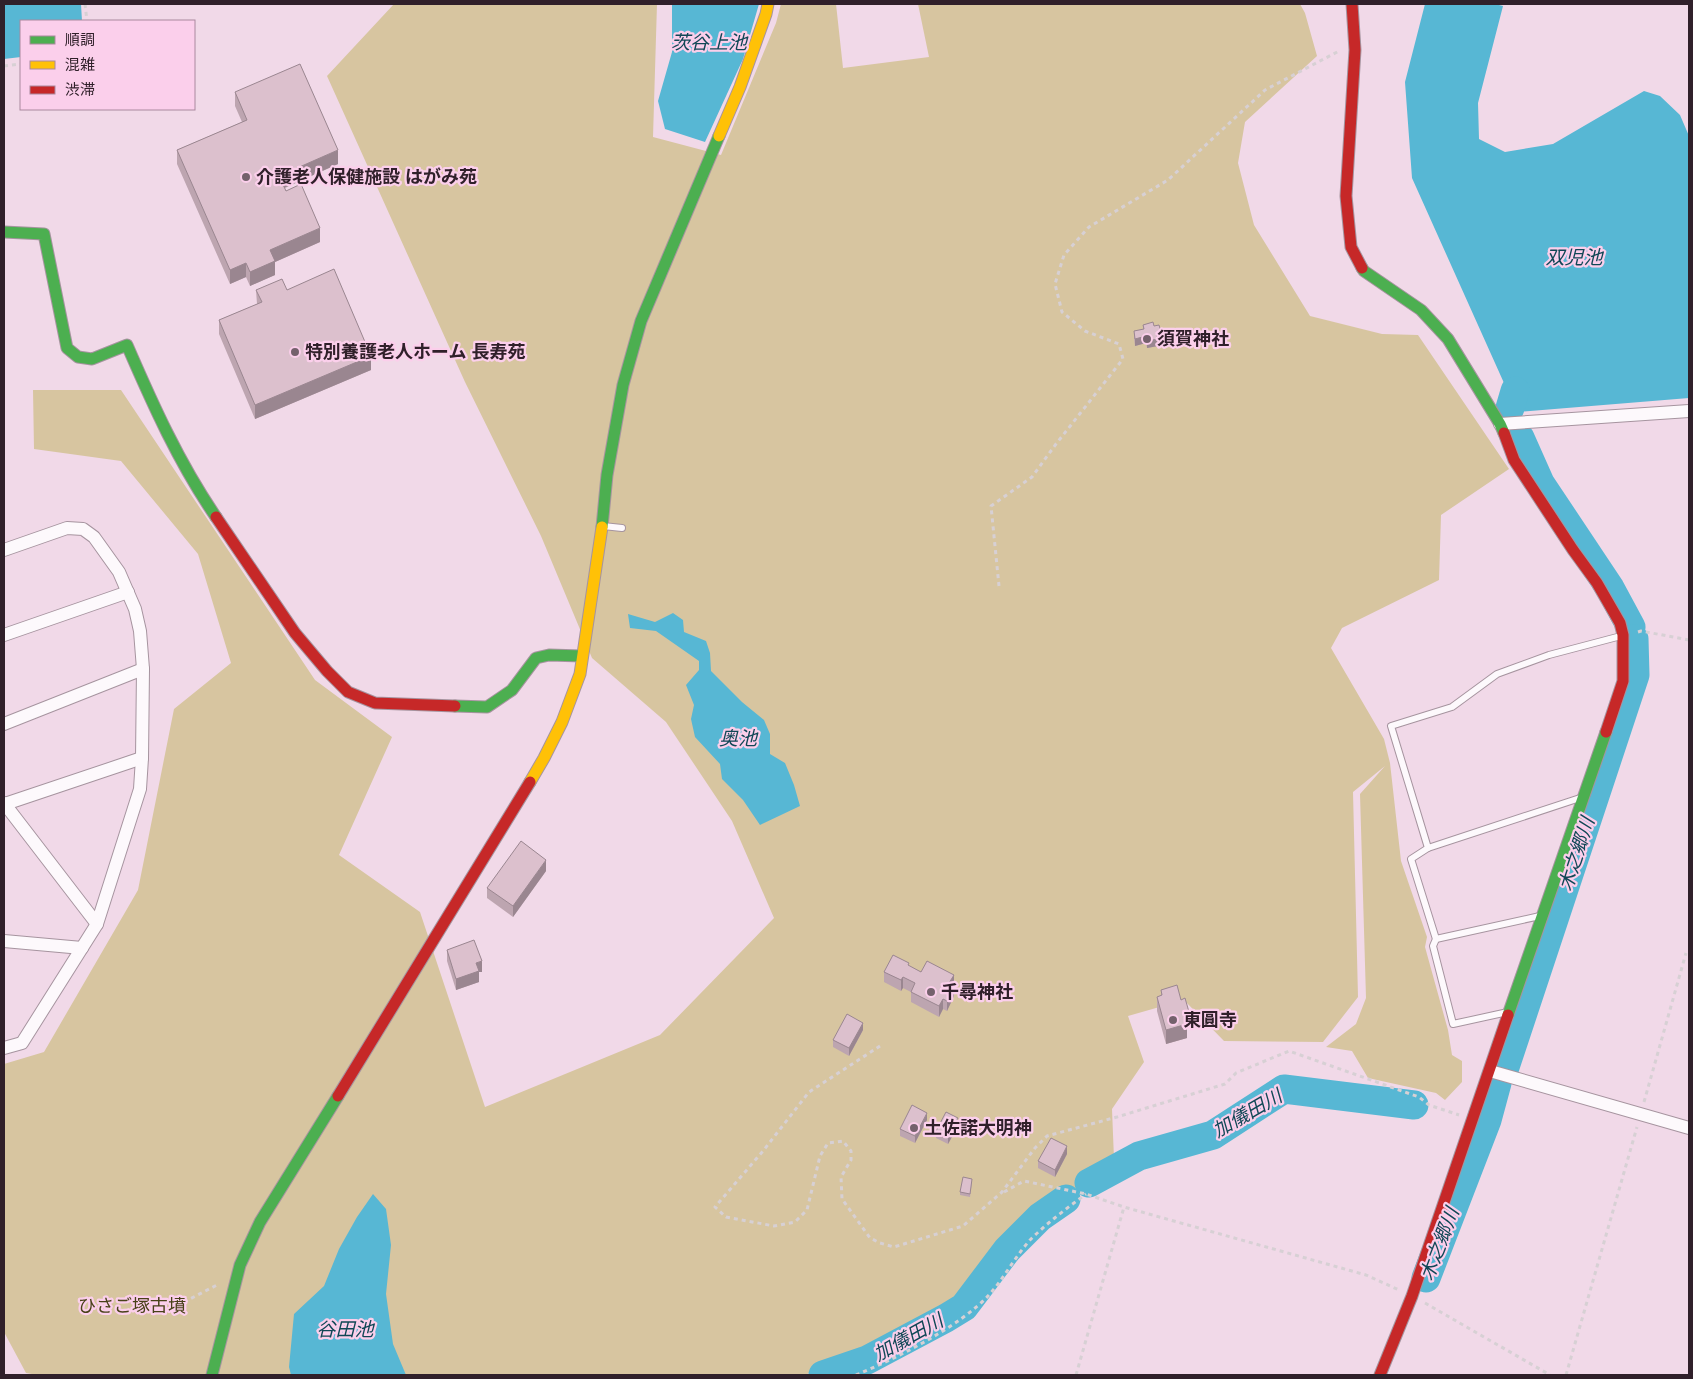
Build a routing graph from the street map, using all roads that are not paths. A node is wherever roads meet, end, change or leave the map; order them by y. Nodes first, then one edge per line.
1 (768, 4) edge
2 (1352, 4) edge
3 (4, 232) edge
4 (1689, 411) edge
5 (1500, 424) junction
6 (602, 525) junction
7 (622, 528) dead end
8 (4, 550) edge
9 (128, 592) junction
10 (4, 634) edge
11 (1622, 636) junction
12 (582, 656) junction
13 (143, 669) junction
14 (4, 724) edge
15 (142, 758) junction
16 (1584, 796) junction
17 (4, 803) edge
18 (1428, 848) junction
19 (1544, 916) junction
20 (97, 924) junction
21 (1436, 940) junction
22 (4, 941) edge
23 (82, 948) junction
24 (1510, 1012) junction
25 (4, 1048) edge
26 (1490, 1071) junction
27 (1689, 1128) edge
28 (212, 1375) edge
29 (1380, 1375) edge

1 - 6 street
2 - 5 street
3 - 12 street
4 - 5 street
5 - 11 street
6 - 7 lane
6 - 12 street
8 - 9 street
9 - 10 street
9 - 13 street
11 - 16 street
11 - 18 lane
12 - 28 street
13 - 14 street
13 - 15 street
15 - 17 street
15 - 20 street
16 - 18 lane
16 - 19 street
17 - 20 street
18 - 21 lane
19 - 21 lane
19 - 24 street
20 - 23 street
21 - 24 lane
22 - 23 street
23 - 25 street
24 - 26 street
26 - 27 street
26 - 29 street

